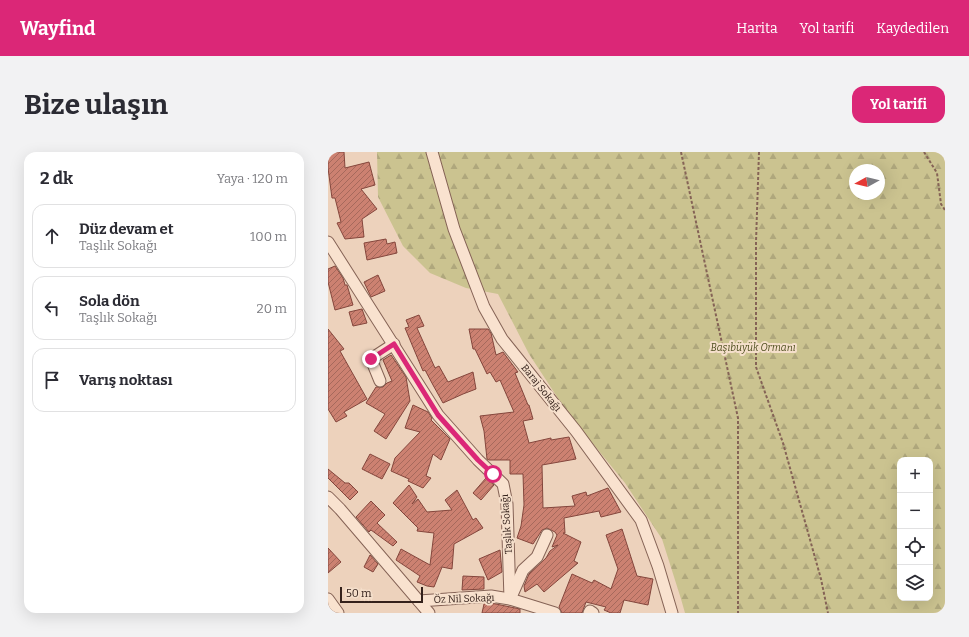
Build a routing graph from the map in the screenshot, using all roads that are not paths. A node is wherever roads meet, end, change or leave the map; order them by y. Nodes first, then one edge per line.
1 (432, 152) edge
2 (328, 242) edge
3 (394, 344) junction
4 (380, 381) dead end
5 (328, 498) edge
6 (547, 535) dead end
7 (328, 599) edge
8 (510, 599) junction
9 (419, 601) junction
10 (338, 613) edge
11 (429, 613) edge
12 (555, 613) edge
13 (589, 613) edge
14 (593, 613) edge
15 (672, 613) edge

1 - 15 street, Baraj Sokağı
2 - 3 street, Taşlık Sokağı
3 - 4 street
3 - 8 street, Taşlık Sokağı
5 - 9 street
6 - 8 street
7 - 10 street
8 - 9 street, Öz Nil Sokağı
8 - 12 street, Öz Nil Sokağı
9 - 11 street
13 - 14 street

